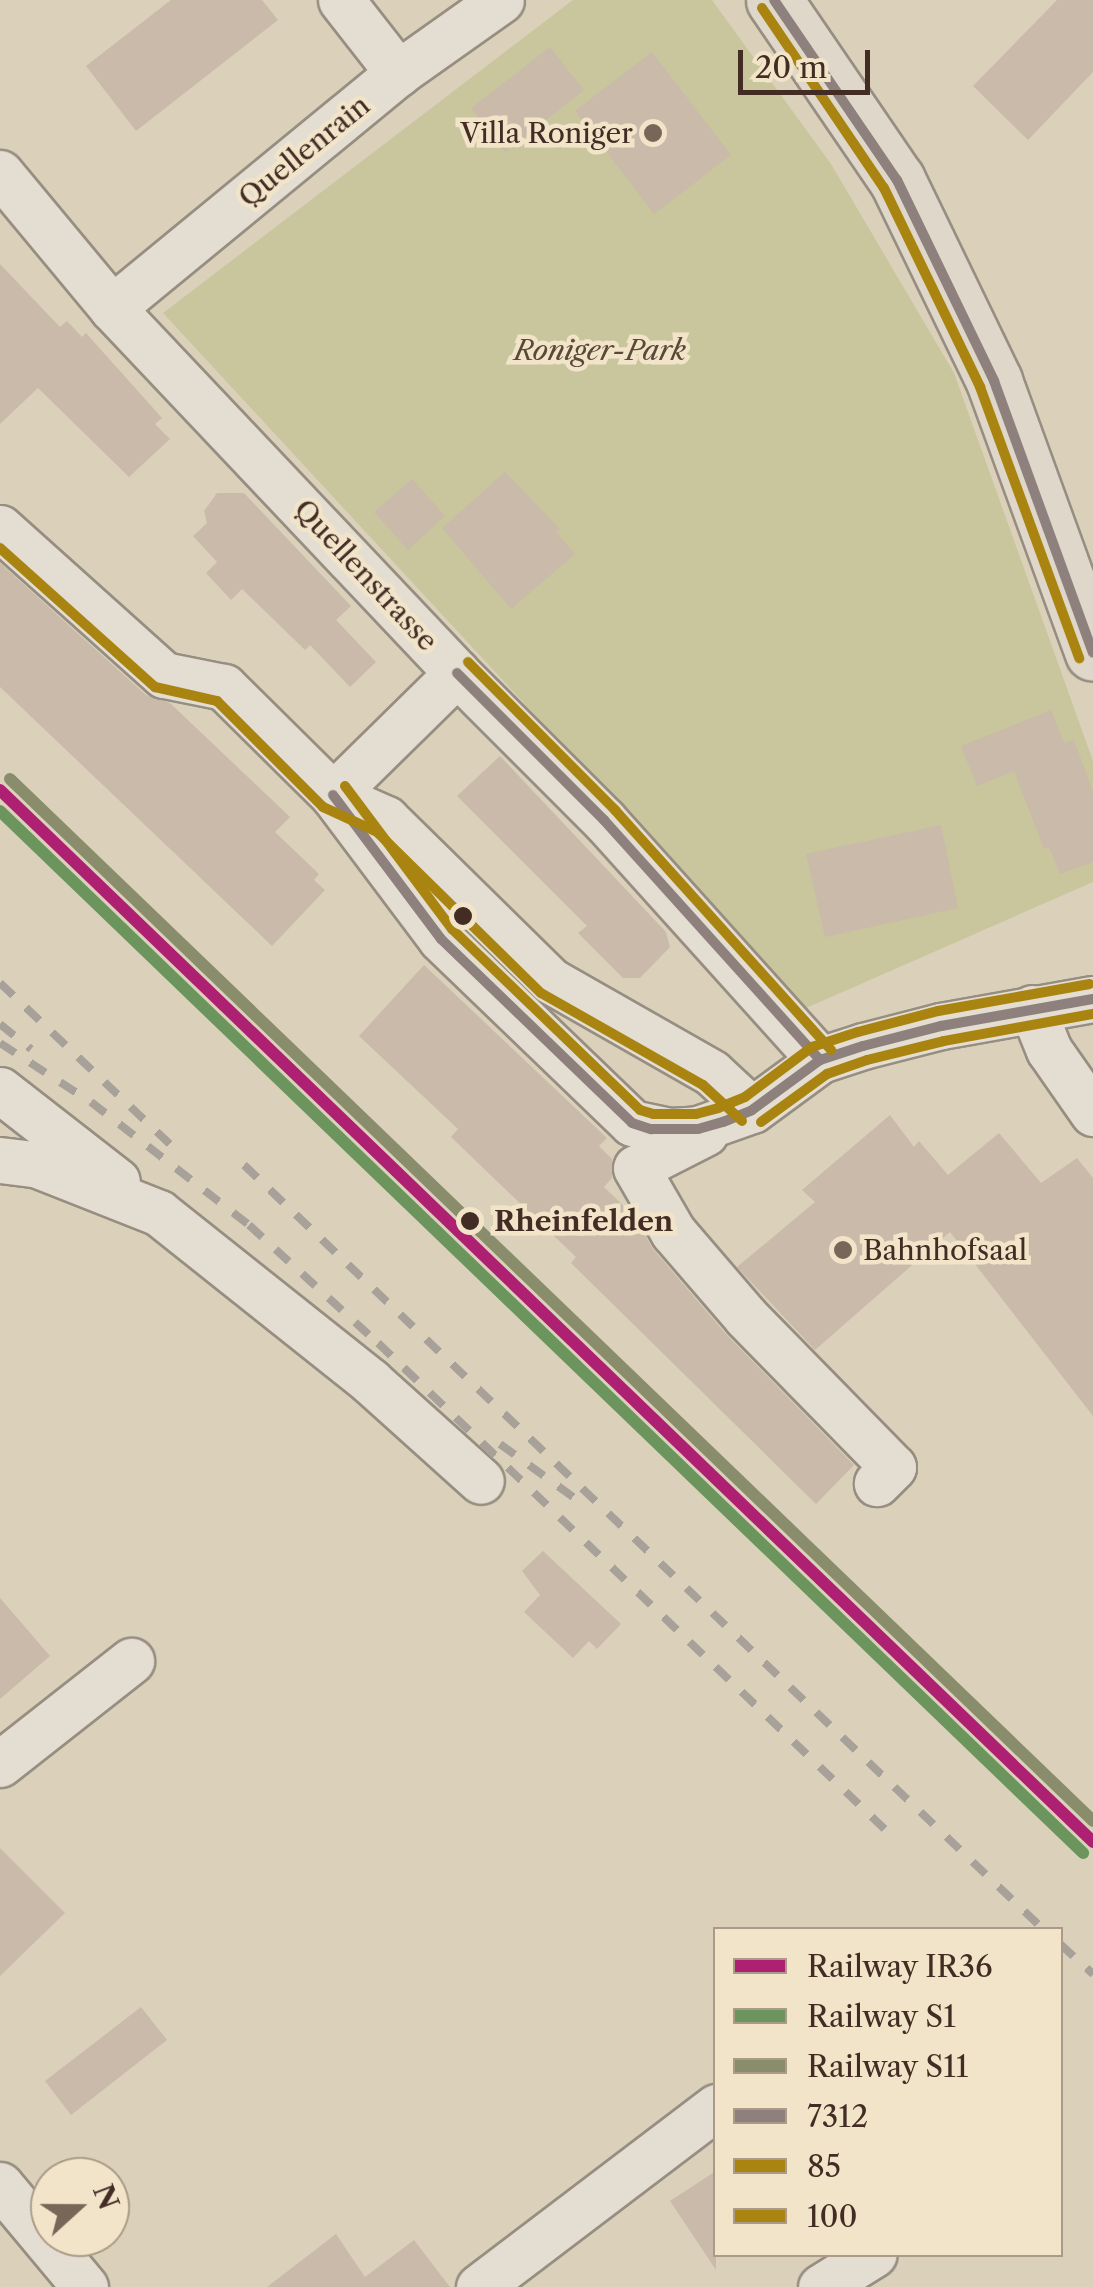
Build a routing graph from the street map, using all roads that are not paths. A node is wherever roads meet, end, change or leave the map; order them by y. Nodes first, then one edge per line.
1 (341, 0) edge
2 (501, 0) edge
3 (774, 0) edge
4 (398, 74) junction
5 (0, 172) edge
6 (112, 308) junction
7 (0, 528) edge
8 (1093, 653) edge
9 (457, 674) junction
10 (332, 796) junction
11 (1093, 1000) edge
12 (1032, 1008) junction
13 (820, 1060) junction
14 (0, 1090) edge
15 (752, 1110) junction
16 (1093, 1113) edge
17 (0, 1160) edge
18 (159, 1214) junction
19 (480, 1481) dead end
20 (878, 1482) dead end
21 (131, 1662) dead end
22 (0, 1764) edge
23 (713, 2109) edge
24 (0, 2185) edge
25 (869, 2257) edge
26 (86, 2287) edge
27 (478, 2287) edge
28 (820, 2287) edge

1 - 4 street
2 - 4 street, Quellenrain
3 - 8 main road
4 - 6 street, Quellenrain
5 - 6 street, Quellenstrasse
6 - 9 street, Quellenstrasse
7 - 10 street
9 - 10 street
9 - 13 street, Quellenstrasse
10 - 15 street
10 - 15 street
11 - 12 street
12 - 13 street
12 - 16 street
13 - 15 street
14 - 18 street
15 - 20 street
17 - 18 street
18 - 19 street
21 - 22 street
23 - 27 street
24 - 26 street
25 - 28 street

